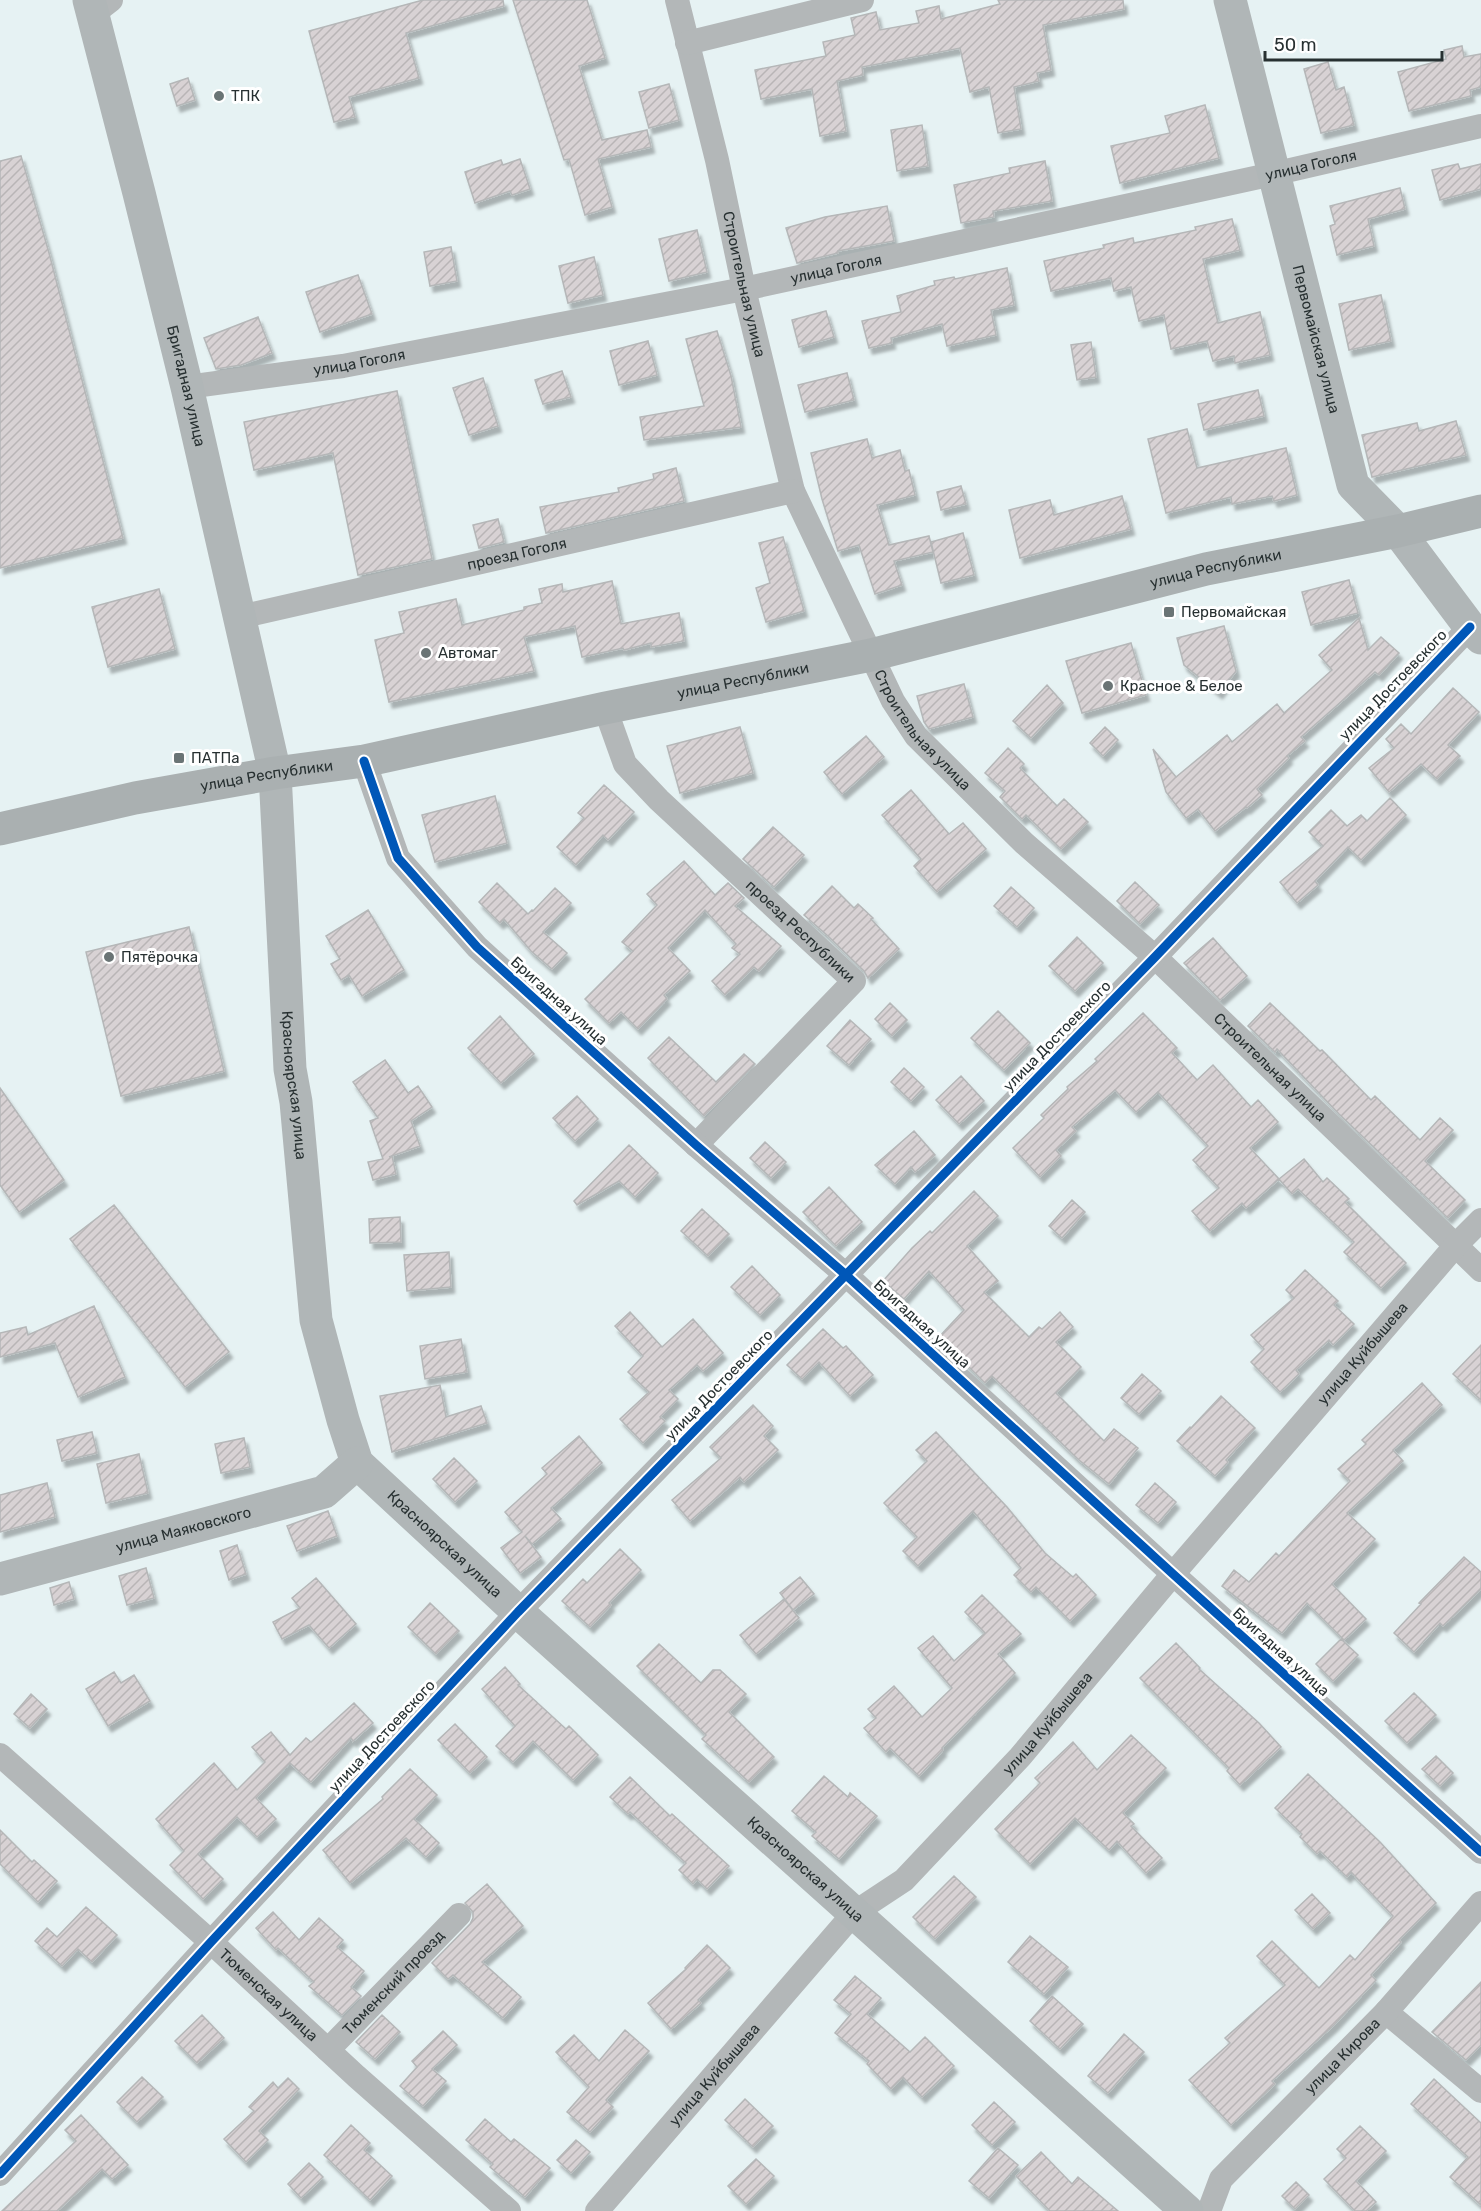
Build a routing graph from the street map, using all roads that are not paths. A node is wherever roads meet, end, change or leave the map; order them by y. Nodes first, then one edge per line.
1 (677, 0) edge
2 (862, 0) edge
3 (1230, 0) edge
4 (98, 5) edge
5 (687, 43) junction
6 (1481, 126) edge
7 (1273, 174) junction
8 (744, 289) junction
9 (187, 387) junction
10 (792, 491) junction
11 (1481, 511) edge
12 (1398, 531) junction
13 (240, 616) junction
14 (1475, 633) edge
15 (871, 655) junction
16 (605, 708) junction
17 (364, 761) junction
18 (275, 773) junction
19 (0, 829) edge
20 (1155, 957) junction
21 (696, 1145) junction
22 (1481, 1220) edge
23 (1456, 1245) junction
24 (1481, 1270) edge
25 (846, 1275) junction
26 (357, 1463) junction
27 (1173, 1574) junction
28 (0, 1579) edge
29 (519, 1612) junction
30 (0, 1755) edge
31 (1481, 1852) edge
32 (1481, 1902) edge
33 (855, 1913) junction
34 (459, 1915) dead end
35 (211, 1942) junction
36 (1386, 2012) junction
37 (328, 2050) junction
38 (1481, 2091) edge
39 (0, 2174) edge
40 (509, 2211) edge
41 (597, 2211) edge
42 (1187, 2211) edge
43 (1209, 2211) edge

1 - 5 street, Строительная улица
2 - 5 street
3 - 7 main road, Первомайская улица
4 - 9 main road, Бригадная улица
5 - 8 street, Строительная улица
6 - 7 street, улица Гоголя
7 - 8 street, улица Гоголя
7 - 12 main road, Первомайская улица
8 - 9 street, улица Гоголя
8 - 10 street, Строительная улица
9 - 13 main road, Бригадная улица
10 - 13 street, проезд Гоголя
10 - 15 street, Строительная улица
11 - 12 main road, улица Республики
12 - 14 main road, Первомайская улица
12 - 15 main road, улица Республики
13 - 18 main road, Бригадная улица
14 - 20 street, улица Достоевского
15 - 16 main road, улица Республики
15 - 20 street, Строительная улица
16 - 17 main road, улица Республики
16 - 21 street, проезд Республики
17 - 18 main road, улица Республики
17 - 21 street, Бригадная улица
18 - 19 main road, улица Республики
18 - 26 main road, Красноярская улица
20 - 23 street, Строительная улица
20 - 25 street, улица Достоевского
21 - 25 street, Бригадная улица
22 - 23 street, улица Куйбышева
23 - 24 street, Строительная улица
23 - 27 street, улица Куйбышева
25 - 27 street, Бригадная улица
25 - 29 street, улица Достоевского
26 - 28 main road, улица Маяковского
26 - 29 main road, Красноярская улица
27 - 31 street, Бригадная улица
27 - 33 street, улица Куйбышева
29 - 33 main road, Красноярская улица
29 - 35 street, улица Достоевского
30 - 35 street, Тюменская улица
32 - 36 street, улица Кирова
33 - 41 street, улица Куйбышева
33 - 42 main road, Красноярская улица
34 - 37 street, Тюменский проезд
35 - 37 street, Тюменская улица
35 - 39 street, улица Достоевского
36 - 38 street
36 - 43 street, улица Кирова
37 - 40 street, Тюменская улица

